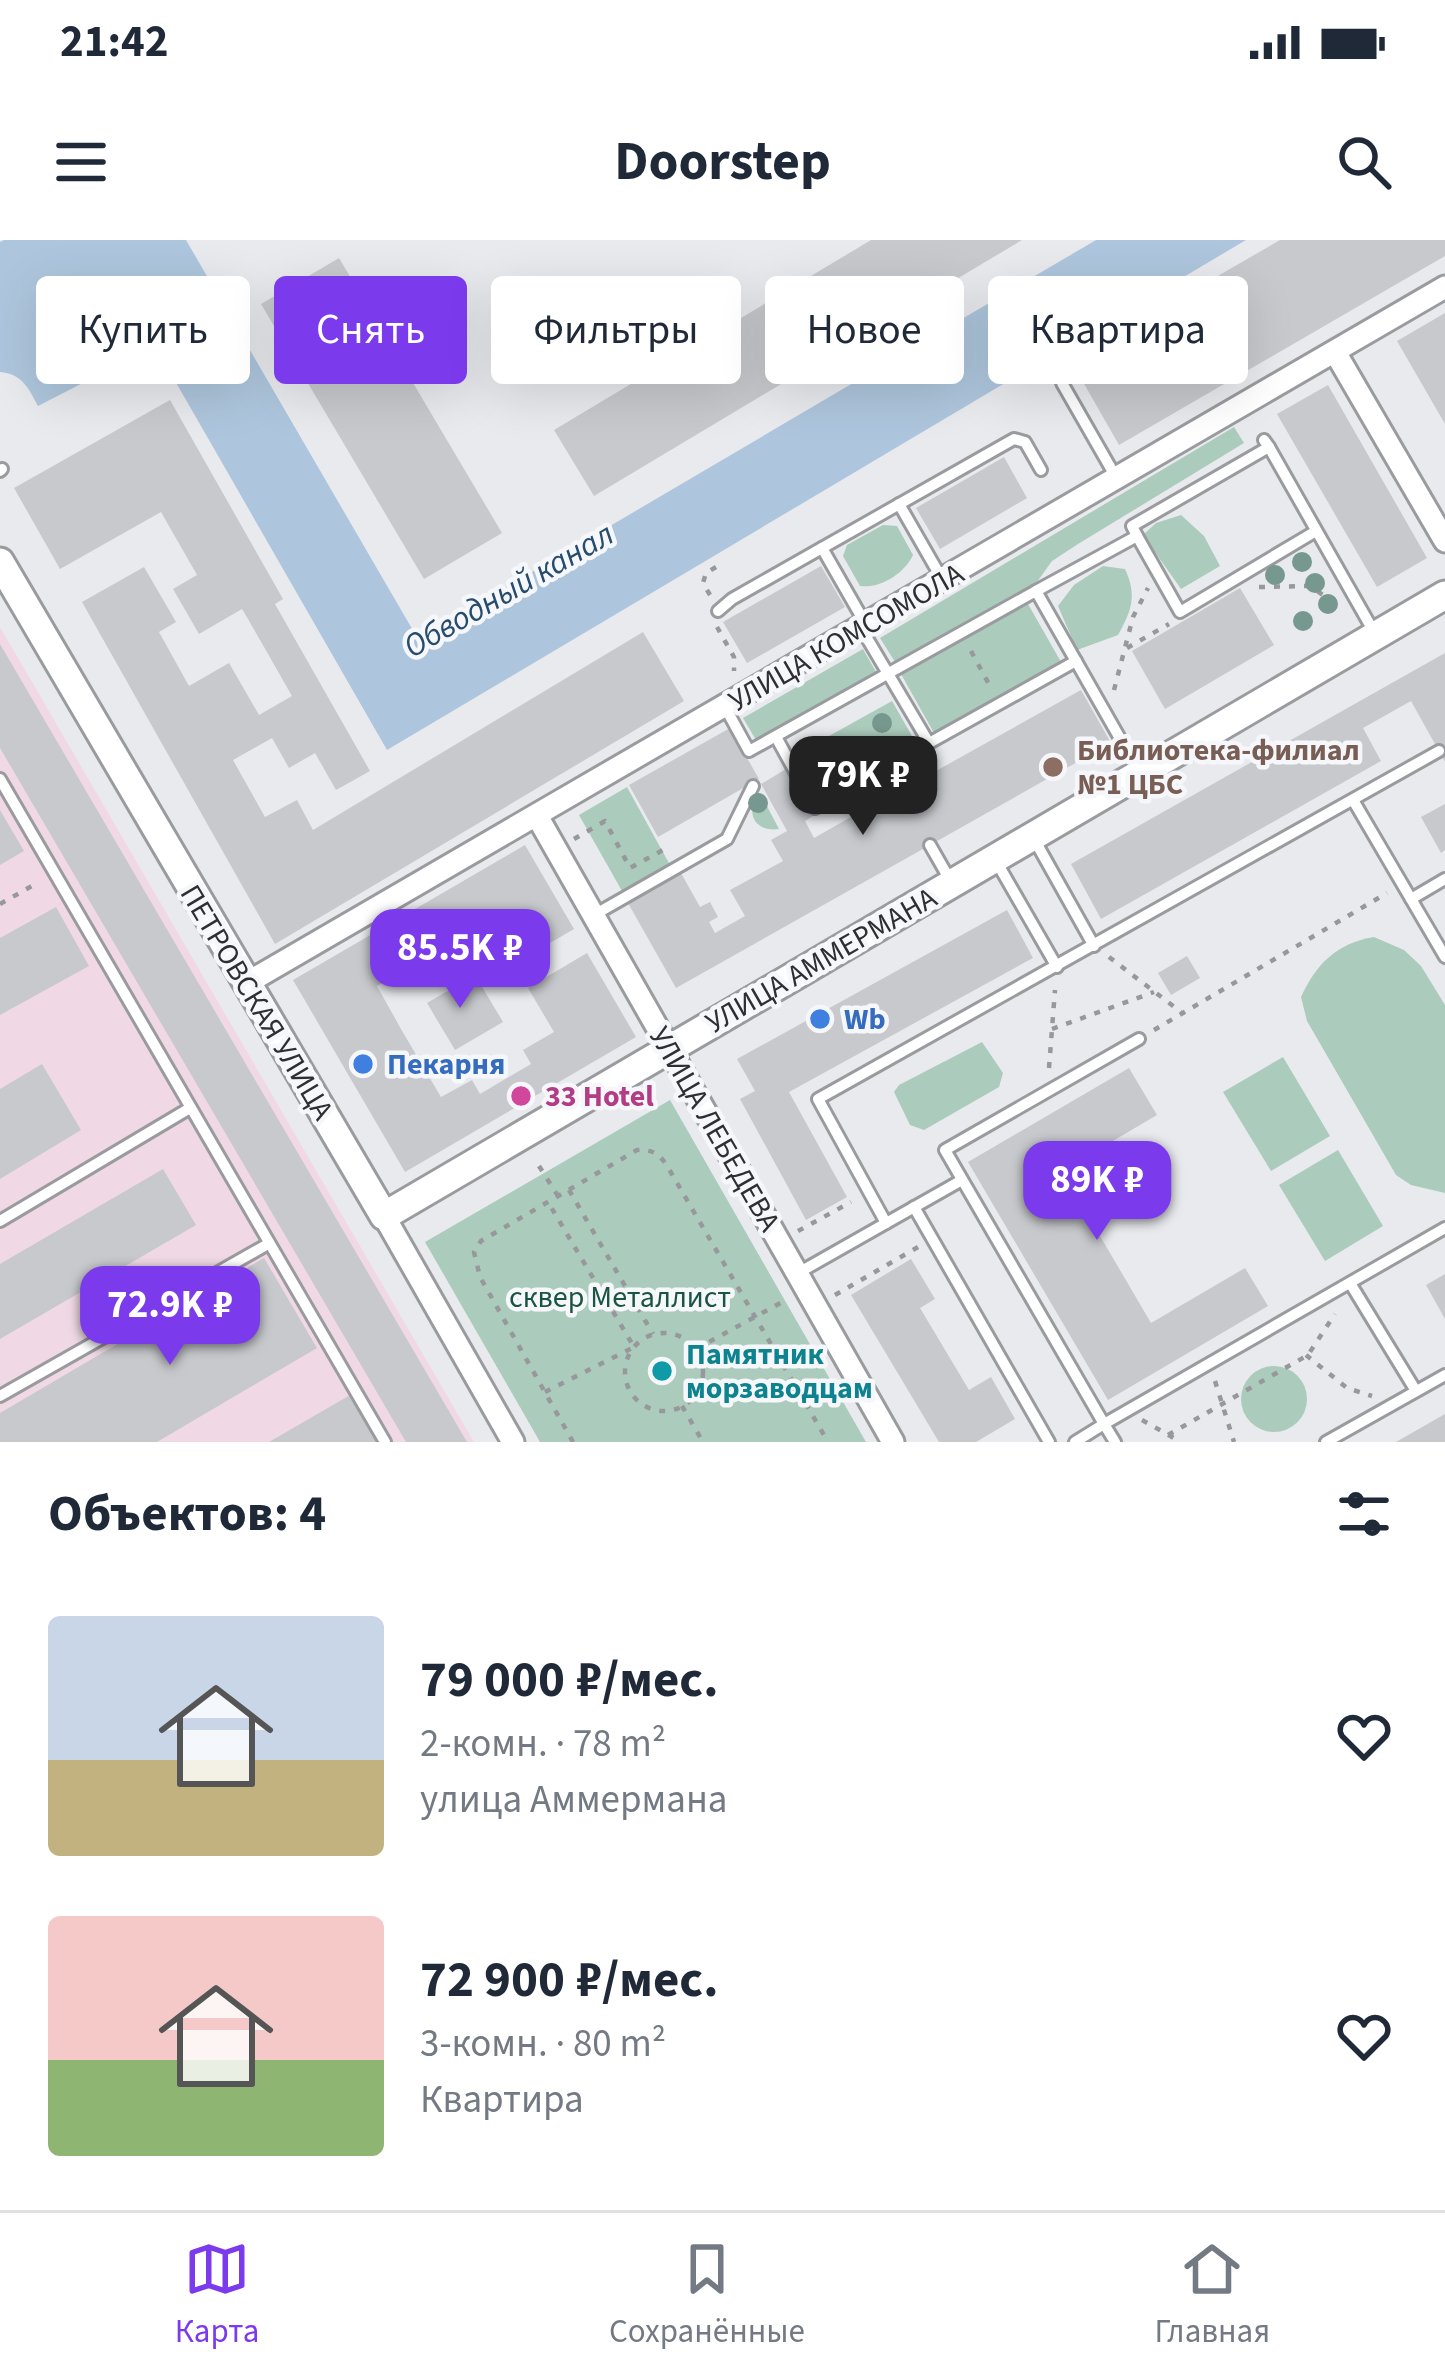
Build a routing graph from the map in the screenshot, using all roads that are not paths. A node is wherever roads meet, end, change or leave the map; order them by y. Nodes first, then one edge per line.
1 (1445, 287) edge
2 (1335, 352) junction
3 (1063, 384) edge
4 (1041, 470) dead end
5 (1118, 479) junction
6 (899, 504) junction
7 (1316, 531) junction
8 (1137, 536) junction
9 (1445, 541) edge
10 (822, 548) junction
11 (0, 562) edge
12 (943, 580) junction
13 (1036, 591) junction
14 (1445, 595) edge
15 (718, 610) road end
16 (864, 626) junction
17 (1370, 626) junction
18 (1076, 661) junction
19 (888, 674) junction
20 (725, 706) junction
21 (776, 737) junction
22 (929, 743) junction
23 (1439, 752) dead end
24 (1140, 773) junction
25 (0, 779) edge
26 (858, 784) dead end
27 (753, 786) dead end
28 (900, 792) dead end
29 (1353, 800) junction
30 (537, 816) junction
31 (1032, 836) junction
32 (930, 845) dead end
33 (994, 858) junction
34 (1445, 879) edge
35 (952, 883) junction
36 (1411, 898) junction
37 (594, 915) junction
38 (1094, 946) junction
39 (1445, 956) edge
40 (1057, 967) junction
41 (245, 984) junction
42 (1138, 1040) road end
43 (669, 1049) junction
44 (190, 1108) junction
45 (962, 1180) junction
46 (914, 1208) junction
47 (384, 1216) junction
48 (0, 1221) edge
49 (886, 1223) junction
50 (1445, 1228) edge
51 (268, 1244) junction
52 (797, 1274) junction
53 (1350, 1283) junction
54 (1445, 1375) edge
55 (1416, 1391) junction
56 (0, 1396) edge
57 (1104, 1424) junction
58 (385, 1442) edge
59 (513, 1442) edge
60 (893, 1442) edge
61 (1049, 1442) edge
62 (1075, 1442) edge
63 (1114, 1442) edge
64 (1325, 1442) edge

1 - 2 street, УЛИЦА КОМСОМОЛА
2 - 5 street, УЛИЦА КОМСОМОЛА
2 - 9 street
3 - 5 lane
4 - 6 lane
5 - 12 street, УЛИЦА КОМСОМОЛА
6 - 10 lane
6 - 12 lane
7 - 8 lane
7 - 8 lane
7 - 17 lane
8 - 13 lane
10 - 15 lane
10 - 16 lane
11 - 41 street, ПЕТРОВСКАЯ УЛИЦА
12 - 16 street, УЛИЦА КОМСОМОЛА
13 - 18 lane
13 - 19 lane
14 - 17 street, УЛИЦА АММЕРМАНА
16 - 19 lane
16 - 20 street, УЛИЦА КОМСОМОЛА
17 - 24 street, УЛИЦА АММЕРМАНА
18 - 22 lane
18 - 24 lane
19 - 21 lane
19 - 22 lane
20 - 21 lane
20 - 30 street, УЛИЦА КОМСОМОЛА
21 - 26 lane
22 - 28 lane
23 - 29 lane
24 - 31 street, УЛИЦА АММЕРМАНА
25 - 44 lane
27 - 37 lane
29 - 36 lane
29 - 38 lane
30 - 37 street, УЛИЦА ЛЕБЕДЕВА
30 - 41 street, УЛИЦА КОМСОМОЛА
31 - 33 street, УЛИЦА АММЕРМАНА
31 - 38 lane
32 - 35 lane
33 - 35 street, УЛИЦА АММЕРМАНА
33 - 40 lane
34 - 36 lane
35 - 43 street, УЛИЦА АММЕРМАНА
36 - 39 lane
37 - 43 street, УЛИЦА ЛЕБЕДЕВА
38 - 40 lane
40 - 49 lane
41 - 47 street, ПЕТРОВСКАЯ УЛИЦА
42 - 45 lane
43 - 47 street, УЛИЦА АММЕРМАНА
43 - 52 street, УЛИЦА ЛЕБЕДЕВА
44 - 48 lane
44 - 51 lane
45 - 46 lane
45 - 57 lane
46 - 49 lane
46 - 61 lane
47 - 59 street, ПЕТРОВСКАЯ УЛИЦА
49 - 52 lane
50 - 53 lane
51 - 56 lane
51 - 58 lane
52 - 60 street, УЛИЦА ЛЕБЕДЕВА
53 - 55 lane
53 - 57 lane
54 - 55 lane
55 - 64 lane
57 - 62 lane
57 - 63 lane

